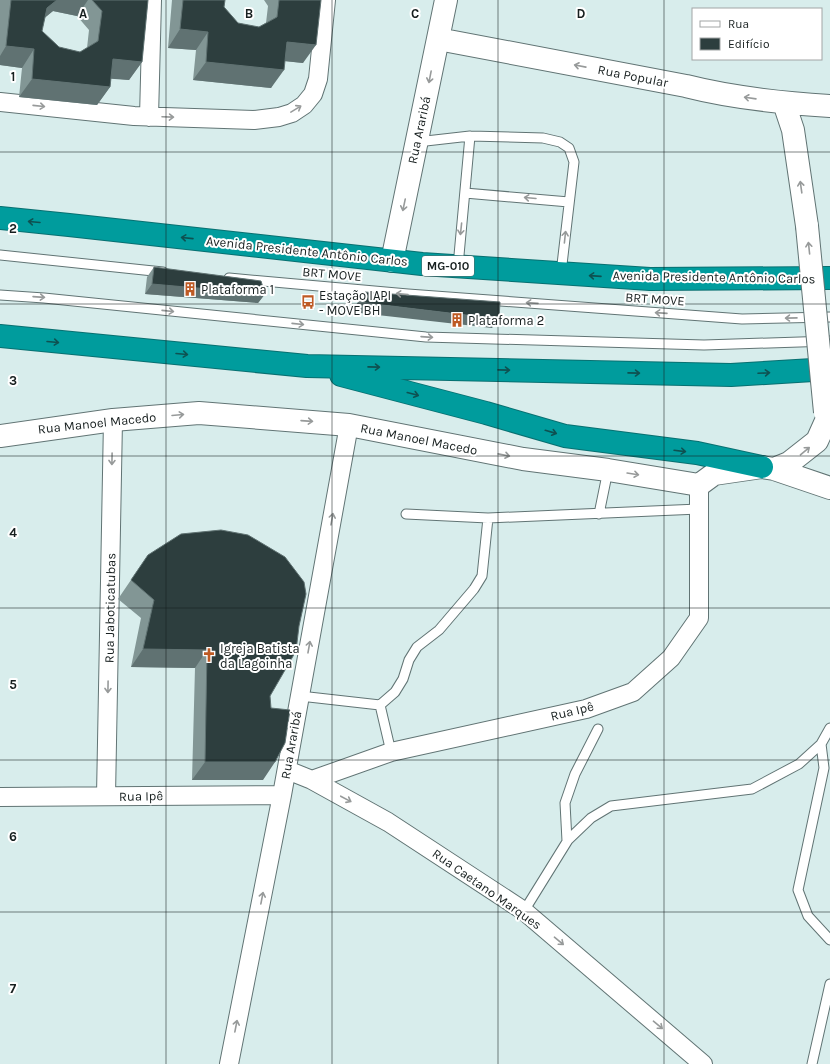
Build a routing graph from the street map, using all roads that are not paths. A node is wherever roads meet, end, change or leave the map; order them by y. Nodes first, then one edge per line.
1 (152, 0) edge
2 (326, 0) edge
3 (446, 0) edge
4 (438, 39) junction
5 (0, 102) edge
6 (784, 103) junction
7 (830, 106) edge
8 (149, 117) junction
9 (470, 136) junction
10 (417, 142) junction
11 (465, 192) junction
12 (569, 202) junction
13 (0, 218) edge
14 (0, 255) edge
15 (392, 261) junction
16 (458, 266) junction
17 (174, 273) edge
18 (561, 273) junction
19 (221, 277) edge
20 (830, 278) edge
21 (0, 295) edge
22 (830, 317) edge
23 (0, 336) edge
24 (830, 341) edge
25 (307, 366) junction
26 (830, 369) edge
27 (113, 420) junction
28 (827, 420) edge
29 (349, 425) junction
30 (0, 436) edge
31 (768, 468) junction
32 (608, 470) junction
33 (699, 485) junction
34 (830, 488) edge
35 (699, 509) junction
36 (406, 514) dead end
37 (599, 514) junction
38 (488, 518) junction
39 (300, 696) junction
40 (380, 704) junction
41 (830, 728) edge
42 (598, 729) dead end
43 (822, 744) junction
44 (391, 752) junction
45 (287, 770) junction
46 (312, 780) junction
47 (282, 795) junction
48 (106, 796) junction
49 (0, 797) edge
50 (567, 841) junction
51 (524, 912) junction
52 (830, 940) edge
53 (830, 984) edge
54 (229, 1064) edge
55 (703, 1064) edge
56 (812, 1064) edge

1 - 8 street
8 -> 2 street
3 - 4 street, Rua Araribá
6 -> 4 street, Rua Popular
4 -> 10 street, Rua Araribá
5 -> 8 street
6 - 7 street, Rua Popular
28 -> 6 street, bridge
9 - 10 lane
9 - 11 lane
9 - 12 lane
10 -> 15 street, Rua Araribá
12 -> 11 lane
11 -> 16 lane
18 -> 12 lane
15 -> 13 highway, Avenida Presidente Antônio Carlos / MG-010
14 - 17 lane
15 - 16 highway, Avenida Presidente Antônio Carlos / MG-010
16 - 18 highway, Avenida Presidente Antônio Carlos / MG-010
20 -> 18 highway, Avenida Presidente Antônio Carlos / MG-010
22 -> 19 lane, BRT MOVE
21 -> 24 lane
23 -> 25 highway
25 -> 26 highway
25 -> 31 highway
27 -> 29 street, Rua Manoel Macedo
27 - 30 street, Rua Manoel Macedo
27 -> 48 street, Rua Jaboticatubas
31 -> 28 street
29 -> 32 street, Rua Manoel Macedo
39 -> 29 street, Rua Araribá
31 - 33 street
31 - 34 street
32 -> 33 street, Rua Manoel Macedo
32 - 37 lane
33 - 35 street, Rua Ipê
35 - 37 lane
35 - 44 street, Rua Ipê
36 - 38 lane
37 - 38 lane
38 - 40 lane
39 - 40 lane
39 - 45 street, Rua Araribá
40 - 44 lane
41 - 43 lane
42 - 50 lane
43 - 50 lane
43 - 52 lane
44 - 46 street, Rua Ipê
45 - 46 street
45 - 47 street, Rua Araribá
46 -> 51 street, Rua Caetano Marques
47 - 48 street, Rua Ipê
54 -> 47 street, Rua Araribá
48 - 49 street, Rua Ipê
50 - 51 lane
51 -> 55 street, Rua Caetano Marques
53 - 56 lane

